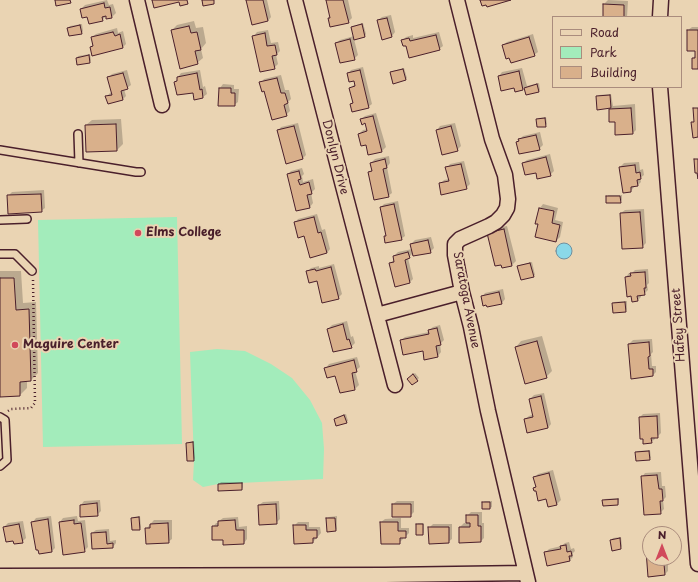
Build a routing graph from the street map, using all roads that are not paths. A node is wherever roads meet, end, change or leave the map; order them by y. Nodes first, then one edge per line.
1 (136, 0) edge
2 (295, 0) edge
3 (457, 0) edge
4 (661, 0) edge
5 (660, 16) edge
6 (660, 88) edge
7 (162, 105) dead end
8 (78, 134) dead end
9 (0, 150) edge
10 (79, 163) junction
11 (141, 172) dead end
12 (27, 219) dead end
13 (0, 220) edge
14 (0, 254) edge
15 (32, 272) road end
16 (462, 292) junction
17 (376, 315) junction
18 (395, 385) dead end
19 (3, 415) edge
20 (0, 466) edge
21 (698, 558) edge
22 (0, 576) edge
23 (527, 578) edge

1 - 7 street
2 - 17 street, Donlyn Drive
3 - 16 street, Saratoga Avenue
4 - 5 street
6 - 21 street, Hafey Street
8 - 10 lane
9 - 10 lane
10 - 11 lane
12 - 13 lane
14 - 15 lane
16 - 17 street
16 - 23 street, Saratoga Avenue
17 - 18 street, Donlyn Drive
19 - 20 lane
22 - 23 street

